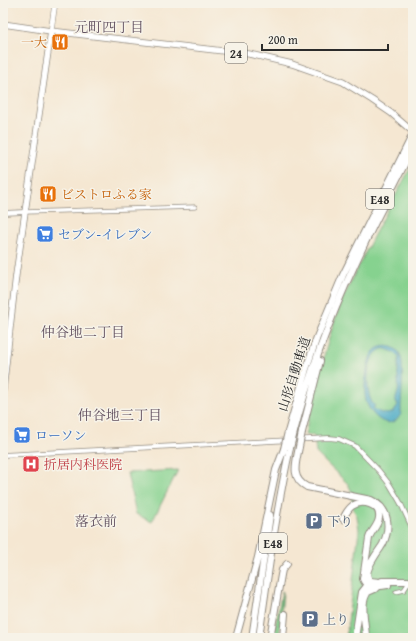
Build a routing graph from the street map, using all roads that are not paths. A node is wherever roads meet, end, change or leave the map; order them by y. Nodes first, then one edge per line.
1 (55, 3) edge
2 (3, 24) edge
3 (51, 30) junction
4 (413, 133) edge
5 (413, 147) edge
6 (195, 207) dead end
7 (26, 212) junction
8 (3, 213) edge
9 (332, 317) junction
10 (3, 390) edge
11 (291, 432) junction
12 (287, 448) junction
13 (3, 455) edge
14 (343, 519) dead end
15 (413, 530) edge
16 (286, 564) dead end
17 (410, 580) edge
18 (379, 582) junction
19 (367, 585) junction
20 (388, 585) junction
21 (396, 592) dead end
22 (285, 614) dead end
23 (236, 638) edge
24 (252, 638) edge
25 (259, 638) edge
26 (270, 638) edge
27 (283, 638) edge
28 (355, 638) edge
29 (366, 638) edge

1 - 3 main road
2 - 3 main road
3 - 4 main road, 24
3 - 7 main road
4 - 11 highway, 山形自動車道 / E48
5 - 9 highway, 山形自動車道 / E48
6 - 7 street
7 - 8 street
7 - 10 main road
9 - 11 highway, 山形自動車道 / E48
9 - 18 highway, bridge
11 - 12 highway, 山形自動車道 / E48, bridge
12 - 23 highway
12 - 24 highway, 山形自動車道 / E48
12 - 25 highway, 山形自動車道 / E48
13 - 15 street
14 - 19 highway
16 - 26 highway
17 - 18 highway
17 - 20 highway
17 - 21 street
18 - 19 highway
19 - 20 highway
19 - 28 highway
20 - 29 highway
22 - 27 highway

